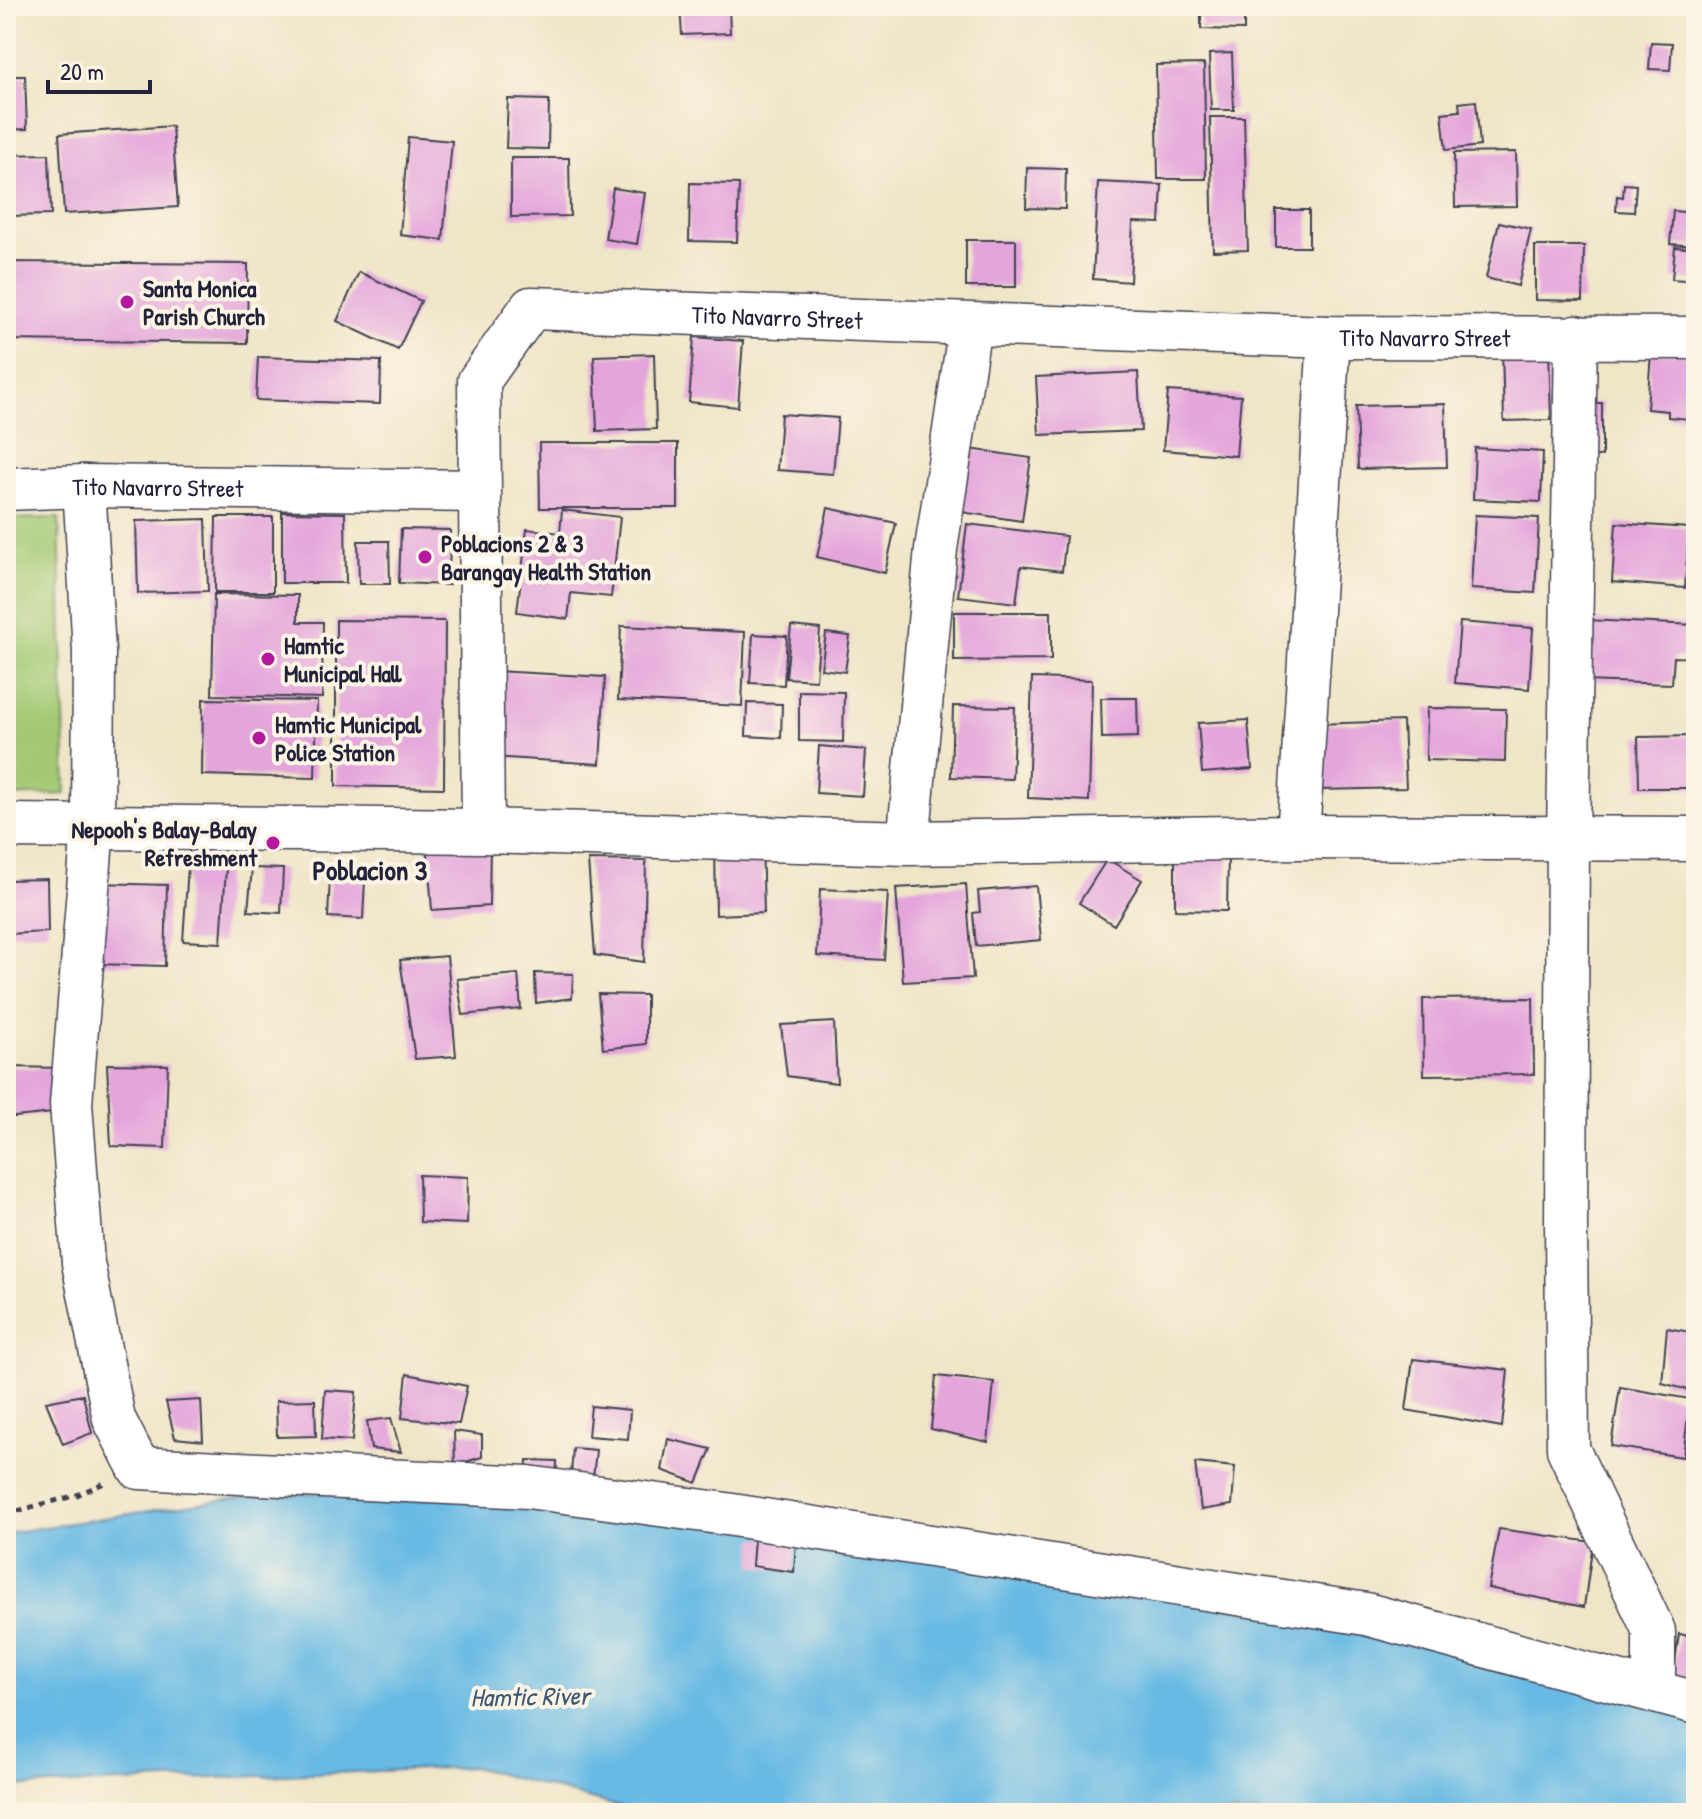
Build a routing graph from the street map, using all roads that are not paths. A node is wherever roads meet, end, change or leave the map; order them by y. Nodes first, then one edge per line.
1 (970, 325) junction
2 (1576, 336) junction
3 (1329, 337) junction
4 (1696, 338) edge
5 (84, 486) junction
6 (6, 489) edge
7 (479, 491) junction
8 (6, 826) edge
9 (93, 826) junction
10 (483, 831) junction
11 (1298, 837) junction
12 (1568, 838) junction
13 (1696, 839) edge
14 (908, 843) junction
15 (1654, 1691) junction
16 (1696, 1703) edge

1 - 3 street, Tito Navarro Street
1 - 7 street, Tito Navarro Street
1 - 14 street
2 - 3 street, Tito Navarro Street
2 - 4 street, Tito Navarro Street
2 - 12 street
3 - 11 street
5 - 6 street, Tito Navarro Street
5 - 7 street, Tito Navarro Street
5 - 9 street
7 - 10 street
8 - 9 main road
9 - 10 main road
9 - 15 street
10 - 14 main road
11 - 12 main road
11 - 14 main road
12 - 13 main road
12 - 15 street
15 - 16 street

